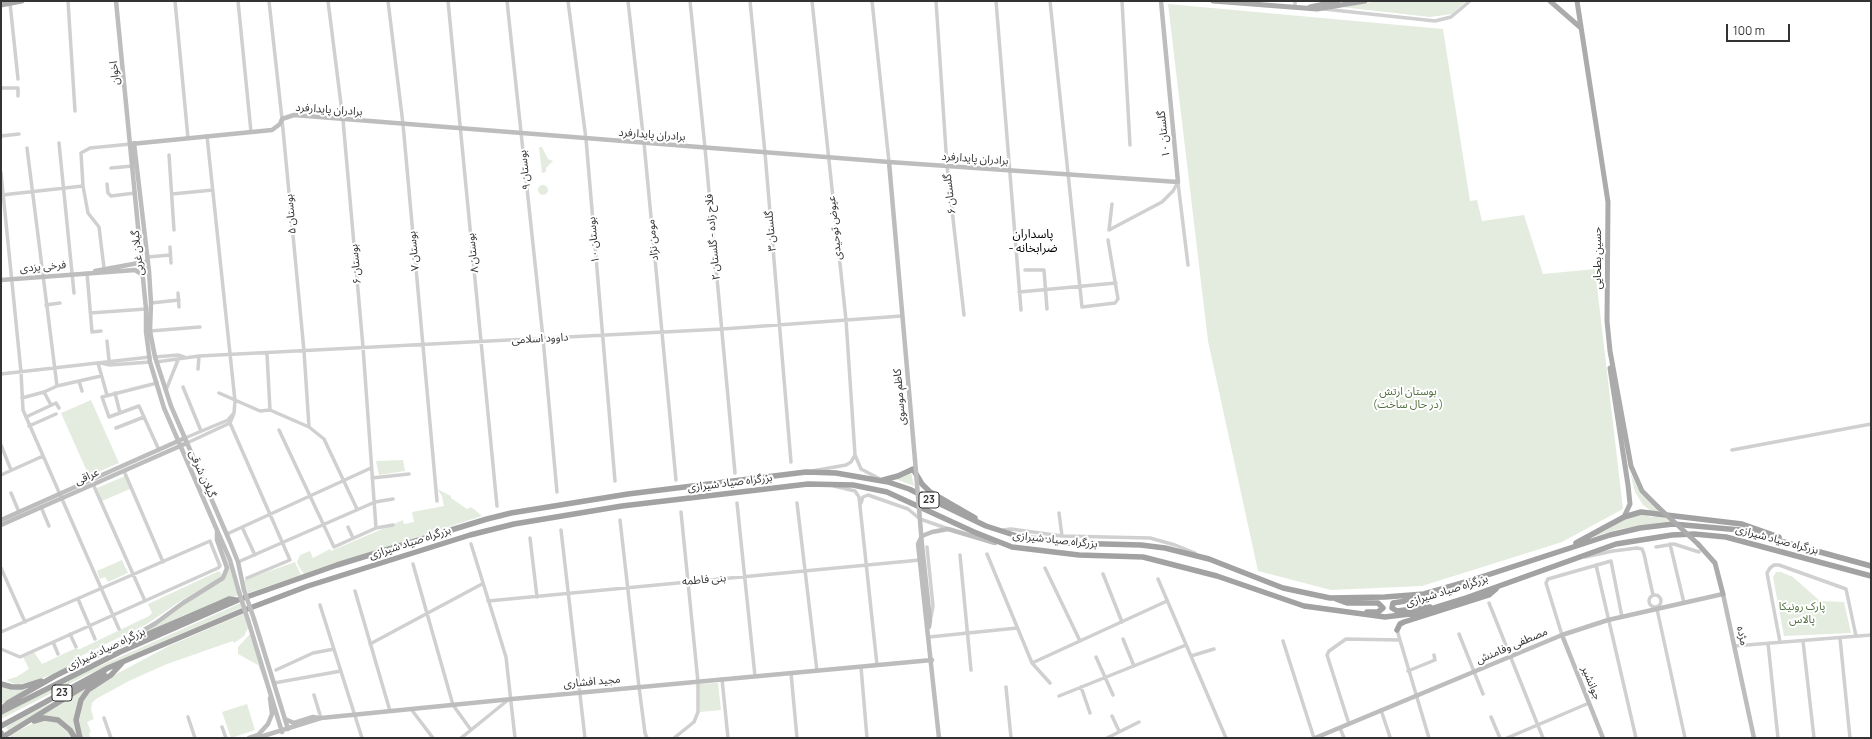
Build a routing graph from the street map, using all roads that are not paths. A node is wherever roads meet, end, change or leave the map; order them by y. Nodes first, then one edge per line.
1 (19, 1) edge
2 (68, 1) edge
3 (116, 1) edge
4 (175, 1) edge
5 (238, 1) edge
6 (269, 1) edge
7 (328, 1) edge
8 (388, 1) edge
9 (448, 1) edge
10 (508, 1) edge
11 (568, 1) edge
12 (628, 1) edge
13 (690, 1) edge
14 (750, 1) edge
15 (812, 1) edge
16 (872, 1) edge
17 (936, 1) edge
18 (996, 1) edge
19 (1050, 1) edge
20 (1122, 1) edge
21 (1160, 1) edge
22 (1212, 1) edge
23 (1338, 1) edge
24 (1365, 1) edge
25 (1470, 1) edge
26 (1550, 1) edge
27 (1576, 1) edge
28 (10, 3) junction
29 (1252, 3) edge
30 (1295, 4) edge
31 (1, 5) edge
32 (1309, 7) junction
33 (1317, 9) junction
34 (1582, 28) junction
35 (18, 79) dead end
36 (1, 88) edge
37 (18, 96) dead end
38 (75, 111) dead end
39 (282, 119) junction
40 (343, 120) junction
41 (403, 124) junction
42 (460, 129) junction
43 (251, 132) junction
44 (19, 134) dead end
45 (521, 134) junction
46 (1, 136) edge
47 (208, 136) junction
48 (188, 138) junction
49 (586, 139) junction
50 (59, 143) dead end
51 (644, 143) junction
52 (132, 144) junction
53 (1130, 145) dead end
54 (27, 148) dead end
55 (705, 148) junction
56 (765, 153) junction
57 (169, 155) dead end
58 (828, 157) junction
59 (889, 162) junction
60 (133, 166) junction
61 (947, 166) junction
62 (111, 168) dead end
63 (1010, 171) junction
64 (1, 173) edge
65 (1069, 174) junction
66 (1178, 182) junction
67 (107, 184) dead end
68 (83, 186) junction
69 (63, 188) junction
70 (213, 190) junction
71 (32, 192) junction
72 (135, 193) junction
73 (172, 194) junction
74 (2, 195) edge
75 (1112, 204) dead end
76 (174, 230) dead end
77 (1108, 240) dead end
78 (170, 247) dead end
79 (170, 255) junction
80 (148, 259) junction
81 (142, 262) junction
82 (171, 263) dead end
83 (1188, 265) dead end
84 (104, 268) junction
85 (1025, 270) dead end
86 (149, 271) junction
87 (87, 273) junction
88 (143, 273) junction
89 (72, 274) junction
90 (43, 277) junction
91 (11, 279) junction
92 (1, 280) edge
93 (1116, 283) junction
94 (1079, 285) junction
95 (1045, 289) junction
96 (1019, 292) junction
97 (74, 293) dead end
98 (178, 293) dead end
99 (178, 300) junction
100 (60, 303) dead end
101 (151, 303) junction
102 (46, 305) junction
103 (179, 306) dead end
104 (146, 309) junction
105 (1046, 309) dead end
106 (1021, 310) dead end
107 (90, 313) junction
108 (964, 315) dead end
109 (902, 316) junction
110 (846, 320) junction
111 (779, 324) junction
112 (200, 327) dead end
113 (722, 329) junction
114 (101, 331) dead end
115 (150, 331) junction
116 (662, 332) junction
117 (602, 335) junction
118 (544, 338) junction
119 (107, 342) dead end
120 (482, 342) junction
121 (423, 345) junction
122 (363, 347) junction
123 (304, 351) junction
124 (1610, 351) junction
125 (268, 354) junction
126 (230, 355) junction
127 (198, 356) junction
128 (184, 357) junction
129 (153, 359) junction
130 (109, 360) junction
131 (178, 360) junction
132 (98, 363) junction
133 (54, 368) junction
134 (198, 369) dead end
135 (21, 372) junction
136 (1, 374) edge
137 (101, 376) junction
138 (79, 381) junction
139 (157, 384) junction
140 (57, 386) junction
141 (183, 387) dead end
142 (166, 390) junction
143 (44, 392) junction
144 (82, 392) dead end
145 (219, 393) dead end
146 (115, 394) junction
147 (107, 395) junction
148 (22, 398) junction
149 (235, 401) junction
150 (51, 405) junction
151 (59, 408) dead end
152 (270, 410) junction
153 (120, 413) junction
154 (234, 413) junction
155 (56, 414) dead end
156 (26, 417) junction
157 (144, 417) junction
158 (230, 423) junction
159 (1871, 424) edge
160 (29, 426) junction
161 (309, 427) junction
162 (116, 428) dead end
163 (279, 430) dead end
164 (201, 431) junction
165 (185, 438) junction
166 (179, 444) junction
167 (187, 444) junction
168 (1, 445) edge
169 (159, 450) junction
170 (1732, 450) dead end
171 (191, 452) junction
172 (184, 455) junction
173 (855, 455) junction
174 (43, 456) junction
175 (791, 462) dead end
176 (372, 468) junction
177 (11, 470) junction
178 (124, 471) junction
179 (806, 472) junction
180 (735, 473) dead end
181 (409, 474) dead end
182 (1, 475) edge
183 (372, 478) junction
184 (344, 480) junction
185 (615, 480) dead end
186 (676, 480) dead end
187 (881, 480) junction
188 (93, 484) junction
189 (830, 484) junction
190 (208, 491) junction
191 (11, 492) dead end
192 (557, 492) dead end
193 (201, 494) junction
194 (311, 495) junction
195 (60, 496) junction
196 (393, 499) dead end
197 (437, 501) dead end
198 (374, 502) junction
199 (737, 503) dead end
200 (797, 503) dead end
201 (498, 506) dead end
202 (861, 506) junction
203 (41, 507) junction
204 (357, 510) junction
205 (18, 512) junction
206 (681, 512) dead end
207 (1059, 513) dead end
208 (269, 515) junction
209 (1624, 517) junction
210 (1, 520) edge
211 (620, 520) dead end
212 (1, 525) edge
213 (323, 525) junction
214 (393, 525) dead end
215 (49, 526) dead end
216 (986, 526) junction
217 (242, 527) junction
218 (348, 527) dead end
219 (376, 528) junction
220 (948, 529) junction
221 (561, 530) dead end
222 (1000, 530) junction
223 (217, 531) junction
224 (227, 534) junction
225 (1062, 536) junction
226 (353, 538) junction
227 (530, 538) dead end
228 (282, 543) junction
229 (471, 544) dead end
230 (920, 544) junction
231 (1670, 544) junction
232 (1698, 544) joint
233 (1797, 545) junction
234 (927, 547) dead end
235 (1012, 547) junction
236 (1656, 547) dead end
237 (1566, 549) junction
238 (1699, 552) dead end
239 (987, 554) dead end
240 (254, 555) junction
241 (960, 555) dead end
242 (1209, 559) junction
243 (920, 560) junction
244 (1570, 560) junction
245 (163, 562) junction
246 (238, 562) junction
247 (413, 564) dead end
248 (866, 565) junction
249 (1596, 565) junction
250 (1871, 566) edge
251 (1, 568) edge
252 (1045, 568) dead end
253 (805, 571) junction
254 (1103, 574) dead end
255 (132, 575) junction
256 (1871, 576) edge
257 (745, 577) junction
258 (248, 578) dead end
259 (1158, 579) dead end
260 (688, 582) junction
261 (482, 584) junction
262 (1502, 585) junction
263 (628, 588) junction
264 (101, 589) junction
265 (355, 592) dead end
266 (569, 594) junction
267 (1424, 594) junction
268 (1723, 594) junction
269 (1653, 595) junction
270 (537, 596) junction
271 (1330, 598) junction
272 (78, 599) junction
273 (238, 600) junction
274 (145, 601) junction
275 (488, 601) junction
276 (1167, 601) junction
277 (1661, 601) junction
278 (1489, 603) dead end
279 (1684, 603) junction
280 (320, 605) dead end
281 (1650, 605) junction
282 (1437, 606) junction
283 (1663, 608) junction
284 (1657, 609) junction
285 (1651, 610) junction
286 (1341, 612) junction
287 (427, 613) junction
288 (113, 615) junction
289 (1622, 617) junction
290 (930, 620) junction
291 (1608, 620) junction
292 (25, 622) junction
293 (1122, 622) junction
294 (89, 626) junction
295 (1017, 628) junction
296 (119, 629) dead end
297 (929, 630) junction
298 (1398, 630) joint
299 (1, 632) edge
300 (968, 633) junction
301 (70, 634) junction
302 (1459, 634) dead end
303 (1562, 635) junction
304 (1871, 635) edge
305 (1856, 636) junction
306 (929, 637) junction
307 (1840, 638) junction
308 (95, 639) dead end
309 (1123, 639) dead end
310 (1400, 640) junction
311 (1080, 641) junction
312 (1283, 641) dead end
313 (53, 642) junction
314 (1780, 642) junction
315 (1803, 642) junction
316 (1768, 643) junction
317 (119, 644) junction
318 (370, 644) junction
319 (1186, 645) junction
320 (1734, 646) junction
321 (76, 647) dead end
322 (1, 648) edge
323 (334, 649) junction
324 (1214, 649) dead end
325 (58, 654) dead end
326 (1191, 656) junction
327 (1434, 656) dead end
328 (1096, 657) dead end
329 (1510, 657) junction
330 (932, 660) junction
331 (123, 662) junction
332 (1032, 663) junction
333 (877, 665) junction
334 (1134, 666) junction
335 (861, 667) junction
336 (276, 670) dead end
337 (971, 670) dead end
338 (817, 671) junction
339 (1408, 671) junction
340 (341, 672) junction
341 (1474, 672) junction
342 (791, 673) junction
343 (55, 676) junction
344 (755, 676) junction
345 (1105, 678) junction
346 (722, 679) junction
347 (698, 682) junction
348 (1050, 683) dead end
349 (1, 684) edge
350 (272, 685) junction
351 (1006, 686) dead end
352 (639, 687) junction
353 (1081, 687) junction
354 (580, 692) junction
355 (1482, 694) dead end
356 (1113, 695) dead end
357 (314, 696) dead end
358 (1059, 696) dead end
359 (1417, 696) junction
360 (511, 699) junction
361 (1589, 703) junction
362 (453, 705) junction
363 (410, 709) junction
364 (1381, 710) junction
365 (1, 711) edge
366 (390, 711) junction
367 (1090, 713) dead end
368 (354, 715) junction
369 (1112, 716) dead end
370 (188, 717) dead end
371 (284, 717) junction
372 (1491, 717) dead end
373 (104, 718) dead end
374 (321, 718) junction
375 (1140, 722) dead end
376 (1349, 724) junction
377 (24, 725) junction
378 (1538, 725) junction
379 (1, 726) edge
380 (222, 727) dead end
381 (1340, 728) junction
382 (288, 729) junction
383 (471, 730) junction
384 (1119, 731) junction
385 (282, 732) junction
386 (1, 733) edge
387 (1390, 737) edge
388 (1, 738) edge
389 (4, 738) edge
390 (74, 738) edge
391 (80, 738) edge
392 (111, 738) edge
393 (195, 738) edge
394 (226, 738) edge
395 (249, 738) edge
396 (257, 738) edge
397 (362, 738) edge
398 (433, 738) edge
399 (461, 738) edge
400 (515, 738) edge
401 (585, 738) edge
402 (647, 738) edge
403 (674, 738) edge
404 (728, 738) edge
405 (797, 738) edge
406 (867, 738) edge
407 (939, 738) edge
408 (1011, 738) edge
409 (1107, 738) edge
410 (1226, 738) edge
411 (1314, 738) edge
412 (1344, 738) edge
413 (1429, 738) edge
414 (1500, 738) edge
415 (1507, 738) edge
416 (1543, 738) edge
417 (1603, 738) edge
418 (1636, 738) edge
419 (1685, 738) edge
420 (1754, 738) edge
421 (1778, 738) edge
422 (1814, 738) edge
423 (1850, 738) edge

1 - 28 main road
2 - 38 street
3 - 52 main road, اخوان
4 - 48 street
5 - 43 street
6 - 39 street, بوستان ۵
7 - 40 street, بوستان ۶
8 - 41 street, بوستان ۷
9 - 42 street, بوستان ۸
10 - 45 street, بوستان ۹
11 - 49 street, بوستان ۱۰
12 - 51 street, مومن نژاد
13 - 55 street, فلاح زاده - گلستان ۲
14 - 56 street, گلستان ۳
15 - 58 street, عیوض توحیدی
16 - 59 street
17 - 61 street, گلستان ۶
18 - 63 street
19 - 65 street
20 - 53 street
21 - 66 main road, گلستان ۱۰
22 - 29 main road
23 - 32 main road
24 - 33 main road
25 - 33 street
26 - 34 main road
27 - 34 main road, حسین بطحایی
28 - 31 main road
28 - 35 street
29 - 30 main road
30 - 32 main road
32 - 33 main road
34 - 124 main road, حسین بطحایی
36 - 37 street
39 - 40 main road, برادران پایدارفرد
39 - 43 main road, برادران پایدارفرد
39 - 123 street, بوستان ۵
40 - 41 main road, برادران پایدارفرد
40 - 122 street, بوستان ۶
41 - 42 main road, برادران پایدارفرد
41 - 121 street, بوستان ۷
42 - 45 main road, برادران پایدارفرد
42 - 120 street, بوستان ۸
43 - 47 main road, برادران پایدارفرد
44 - 46 street
45 - 49 main road, برادران پایدارفرد
45 - 118 street, بوستان ۹
47 - 48 main road, برادران پایدارفرد
47 - 70 street
48 - 52 main road, برادران پایدارفرد
49 - 51 main road, برادران پایدارفرد
49 - 117 street, بوستان ۱۰
50 - 69 street
51 - 55 main road, برادران پایدارفرد
51 - 116 street, مومن نژاد
52 - 60 main road, گیلان غربی
52 - 68 street
52 - 80 main road, گیلان غربی
54 - 71 street
55 - 56 main road, برادران پایدارفرد
55 - 113 street, فلاح زاده - گلستان ۲
56 - 58 main road, برادران پایدارفرد
56 - 111 street, گلستان ۳
57 - 73 street
58 - 59 main road, برادران پایدارفرد
58 - 110 street, عیوض توحیدی
59 - 61 main road, برادران پایدارفرد
59 - 109 main road, کاظم موسوی
60 - 62 street
60 - 72 main road, گیلان غربی
61 - 63 main road, برادران پایدارفرد
61 - 108 street, گلستان ۶
63 - 65 main road, برادران پایدارفرد
63 - 96 street
64 - 74 street
65 - 66 main road, برادران پایدارفرد
65 - 94 street
66 - 75 street
66 - 83 street, گلستان ۱۰
67 - 72 street
68 - 69 street
68 - 84 street
69 - 71 street
69 - 89 street
70 - 73 street
70 - 126 street
71 - 74 street
71 - 90 street
72 - 81 main road, گیلان غربی
73 - 76 street
74 - 91 street
77 - 93 street
78 - 79 street
79 - 80 street
79 - 82 street
80 - 81 main road, فرخی یزدی
80 - 86 main road, گیلان غربی
81 - 84 main road, فرخی یزدی
81 - 88 main road, گیلان غربی
84 - 87 main road, فرخی یزدی
85 - 95 street
86 - 88 main road, فرخی یزدی
86 - 101 main road, گیلان غربی
87 - 88 main road, فرخی یزدی
87 - 89 main road, فرخی یزدی
87 - 107 street
88 - 104 main road, گیلان غربی
89 - 90 main road, فرخی یزدی
89 - 97 street
90 - 91 main road, فرخی یزدی
90 - 102 street
91 - 92 main road, فرخی یزدی
91 - 135 street
93 - 94 street
93 - 94 street
94 - 95 street
95 - 96 street
95 - 105 street
96 - 106 street
98 - 99 street
99 - 101 street
99 - 103 street
100 - 102 street
101 - 115 main road, گیلان غربی
102 - 133 street
104 - 107 street
104 - 129 main road, گیلان غربی
107 - 114 street
109 - 110 street, داوود اسلامی
109 - 230 main road, کاظم موسوی, bridge
110 - 111 street, داوود اسلامی
110 - 173 street, عیوض توحیدی
111 - 113 street, داوود اسلامی
111 - 175 street, گلستان ۳
112 - 115 street
113 - 116 street, داوود اسلامی
113 - 180 street, فلاح زاده - گلستان ۲
115 - 129 main road, گیلان غربی
116 - 117 street, داوود اسلامی
116 - 186 street, مومن نژاد
117 - 118 street, داوود اسلامی
117 - 185 street, بوستان ۱۰
118 - 120 street, داوود اسلامی
118 - 192 street, بوستان ۹
119 - 130 street
120 - 121 street, داوود اسلامی
120 - 201 street, بوستان ۸
121 - 122 street, داوود اسلامی
121 - 197 street, بوستان ۷
122 - 123 street, داوود اسلامی
122 - 176 street, بوستان ۶
123 - 125 street, داوود اسلامی
123 - 161 street, بوستان ۵
124 - 209 main road
124 - 232 main road, حسین بطحایی, bridge
125 - 126 street, داوود اسلامی
125 - 152 street
126 - 127 street, داوود اسلامی
126 - 149 street
127 - 128 street, داوود اسلامی
127 - 134 street
128 - 129 street, داوود اسلامی
128 - 131 street, داوود اسلامی
129 - 130 street, داوود اسلامی
129 - 131 street, داوود اسلامی
129 - 132 street, داوود اسلامی
129 - 139 main road, گیلان شرقی
129 - 142 main road, گیلان شرقی
130 - 132 street, داوود اسلامی
131 - 142 street
132 - 133 street, داوود اسلامی
132 - 137 street
133 - 135 street, داوود اسلامی
133 - 140 street
135 - 136 street, داوود اسلامی
135 - 148 street
137 - 138 street
137 - 147 street
138 - 140 street
138 - 144 street
139 - 146 street
139 - 166 main road, گیلان شرقی
140 - 143 street
141 - 164 street
142 - 165 main road, گیلان شرقی
143 - 148 street
143 - 150 street
145 - 149 street
146 - 147 street
146 - 153 street
147 - 153 street
148 - 156 street
149 - 152 street
149 - 154 street
150 - 151 street
150 - 156 street
152 - 161 street
153 - 157 street
154 - 158 street
154 - 164 street
155 - 160 street
156 - 160 street
157 - 162 street
157 - 169 street
158 - 167 street
158 - 208 street
159 - 170 street
160 - 174 street
161 - 184 street
163 - 194 street
164 - 165 street
165 - 166 main road
165 - 167 main road, گیلان شرقی
166 - 167 main road
166 - 169 main road, عراقی
166 - 172 main road, گیلان شرقی
166 - 178 main road, عراقی
167 - 171 main road, گیلان شرقی
168 - 177 street
169 - 195 main road, عراقی
171 - 172 main road
171 - 190 main road, گیلان شرقی
172 - 193 main road, گیلان شرقی
173 - 179 street
173 - 187 street
174 - 177 street
174 - 195 street
176 - 183 street, بوستان ۶
176 - 184 street
177 - 182 street
178 - 188 main road, عراقی
178 - 245 street
179 - 187 highway, بزرگراه صیاد شیرازی / 23
179 - 273 highway, بزرگراه صیاد شیرازی / 23
181 - 183 street
183 - 198 street, بوستان ۶
184 - 194 street
184 - 204 street
187 - 216 highway, بزرگراه صیاد شیرازی / 23
187 - 216 highway
188 - 195 main road, عراقی
188 - 255 street
189 - 202 street
189 - 235 highway, بزرگراه صیاد شیرازی / 23
189 - 331 highway, بزرگراه صیاد شیرازی / 23
190 - 193 main road
190 - 224 main road, گیلان شرقی
191 - 205 street
193 - 223 main road, گیلان شرقی
194 - 208 street
194 - 213 street
195 - 203 main road, عراقی
195 - 205 main road, عراقی
195 - 264 street
196 - 198 street
198 - 204 street
198 - 219 street, بوستان ۶
199 - 257 street
200 - 253 street
202 - 220 street
202 - 248 street
203 - 212 main road, عراقی
203 - 215 street
204 - 213 street
205 - 210 main road, عراقی
206 - 260 street
207 - 225 street
208 - 217 street
208 - 228 street
209 - 233 highway
209 - 237 highway
211 - 263 street
213 - 226 street
213 - 228 street
214 - 219 street
216 - 222 highway, بزرگراه صیاد شیرازی / 23
217 - 224 street
217 - 240 street
218 - 226 street
219 - 226 street
220 - 230 main road
220 - 235 main road
221 - 266 street
222 - 225 street
222 - 242 highway, بزرگراه صیاد شیرازی / 23
223 - 317 main road
223 - 350 main road, گیلان شرقی, bridge
224 - 246 main road, گیلان شرقی
225 - 242 street
227 - 270 street
228 - 240 street
228 - 258 street
229 - 261 street
230 - 243 main road, کاظم موسوی
230 - 290 main road, کاظم موسوی
231 - 236 street
231 - 238 street
231 - 279 street
232 - 268 main road, مژده
233 - 237 highway, بزرگراه صیاد شیرازی / 23
233 - 250 highway, بزرگراه صیاد شیرازی / 23
234 - 290 street
235 - 286 highway, بزرگراه صیاد شیرازی / 23
237 - 267 highway, بزرگراه صیاد شیرازی / 23
239 - 295 street
240 - 246 street
241 - 300 street
242 - 271 highway, بزرگراه صیاد شیرازی / 23
243 - 248 street, بنی فاطمه
243 - 297 main road, کاظم موسوی
244 - 256 highway, بزرگراه صیاد شیرازی / 23
244 - 262 highway, بزرگراه صیاد شیرازی / 23
244 - 269 street
245 - 255 street
245 - 274 street
246 - 350 main road, گیلان شرقی, bridge
247 - 287 street
248 - 253 street, بنی فاطمه
248 - 333 street
249 - 289 street
249 - 291 street
249 - 303 street
251 - 292 street
252 - 311 street
253 - 257 street, بنی فاطمه
253 - 338 street
254 - 293 street
255 - 264 street
255 - 274 street
257 - 260 street, بنی فاطمه
257 - 344 street
259 - 276 street
260 - 263 street, بنی فاطمه
260 - 347 street
261 - 275 street
261 - 287 street
262 - 282 highway, بزرگراه صیاد شیرازی / 23
262 - 298 highway
263 - 266 street, بنی فاطمه
263 - 352 street
264 - 272 street
264 - 288 street
265 - 318 street
266 - 270 street, بنی فاطمه
266 - 354 street
267 - 271 highway, بزرگراه صیاد شیرازی / 23
267 - 282 highway
268 - 279 main road, مصطفی وفامنش
268 - 320 main road, مژده
269 - 277 street
269 - 281 street
270 - 275 street, بنی فاطمه
271 - 286 highway
272 - 292 street
272 - 294 street
273 - 317 highway
273 - 365 highway, بزرگراه صیاد شیرازی / 23
274 - 288 street
275 - 360 street
276 - 293 street
276 - 319 street
277 - 281 street
277 - 283 street
278 - 329 street
279 - 283 main road, مصطفی وفامنش
280 - 323 street
281 - 285 street
282 - 286 highway, بزرگراه صیاد شیرازی / 23
283 - 284 main road, مصطفی وفامنش
284 - 285 main road, مصطفی وفامنش
284 - 419 street
285 - 289 main road, مصطفی وفامنش
287 - 318 street
287 - 362 street
288 - 294 street
288 - 296 street
289 - 291 main road, مصطفی وفامنش
290 - 297 main road, کاظم موسوی
291 - 303 main road, مصطفی وفامنش
291 - 418 street
292 - 299 street
293 - 311 street
294 - 301 street
294 - 308 street
295 - 300 street
295 - 332 street
297 - 306 main road, کاظم موسوی
298 - 310 street
300 - 306 street
300 - 337 street
301 - 313 street
301 - 321 street
302 - 341 street
303 - 329 main road, مصطفی وفامنش
303 - 361 main road, جوانشیر
304 - 305 street
305 - 307 street
305 - 314 street
306 - 330 main road, کاظم موسوی
307 - 315 street
307 - 423 street
309 - 334 street
310 - 339 street
310 - 376 street
311 - 332 street
312 - 411 street
313 - 322 street
313 - 325 street
314 - 315 street
314 - 316 street
315 - 422 street
316 - 320 street
316 - 421 street
317 - 343 highway
318 - 366 street
319 - 326 street
319 - 334 street
320 - 420 main road, مژده
323 - 336 street
323 - 340 street
324 - 326 street
326 - 410 street
327 - 339 street
328 - 345 street
329 - 341 main road, مصطفی وفامنش
329 - 378 street
330 - 333 main road, مجید افشاری
330 - 407 main road, کاظم موسوی
331 - 377 highway
331 - 379 highway, بزرگراه صیاد شیرازی / 23
331 - 391 highway
332 - 348 street
333 - 335 main road, مجید افشاری
334 - 345 street
335 - 338 main road, مجید افشاری
335 - 406 street
338 - 342 main road, مجید افشاری
339 - 359 street
340 - 350 street
340 - 368 street
341 - 355 street
341 - 359 main road, مصطفی وفامنش
342 - 344 main road, مجید افشاری
342 - 405 street
343 - 349 highway
343 - 365 highway
344 - 346 main road, مجید افشاری
345 - 353 street
345 - 356 street
346 - 347 main road, مجید افشاری
346 - 404 street
347 - 352 main road, مجید افشاری
347 - 403 street
350 - 371 main road
350 - 385 main road
350 - 395 main road
351 - 408 street
352 - 354 main road, مجید افشاری
352 - 402 street
353 - 358 street
353 - 367 street
354 - 360 main road, مجید افشاری
354 - 401 street
357 - 374 street
359 - 364 main road, مصطفی وفامنش
359 - 413 street
360 - 362 main road, مجید افشاری
360 - 383 street
360 - 400 street
361 - 378 street
361 - 417 main road, جوانشیر
362 - 363 main road, مجید افشاری
362 - 383 street
363 - 366 main road, مجید افشاری
363 - 398 street
364 - 376 main road, مصطفی وفامنش
364 - 387 street
366 - 368 main road, مجید افشاری
368 - 374 main road, مجید افشاری
368 - 397 street
369 - 384 street
370 - 393 street
371 - 374 main road
371 - 382 main road
372 - 414 street
373 - 392 street
374 - 382 main road, مجید افشاری
375 - 384 street
376 - 381 main road, مصطفی وفامنش
377 - 388 highway
377 - 390 highway
378 - 415 street
378 - 416 street
380 - 394 street
381 - 411 main road, مصطفی وفامنش
381 - 412 street
382 - 385 main road, مجید افشاری
383 - 399 street
384 - 409 street
385 - 396 main road, مجید افشاری
386 - 389 highway, bridge

